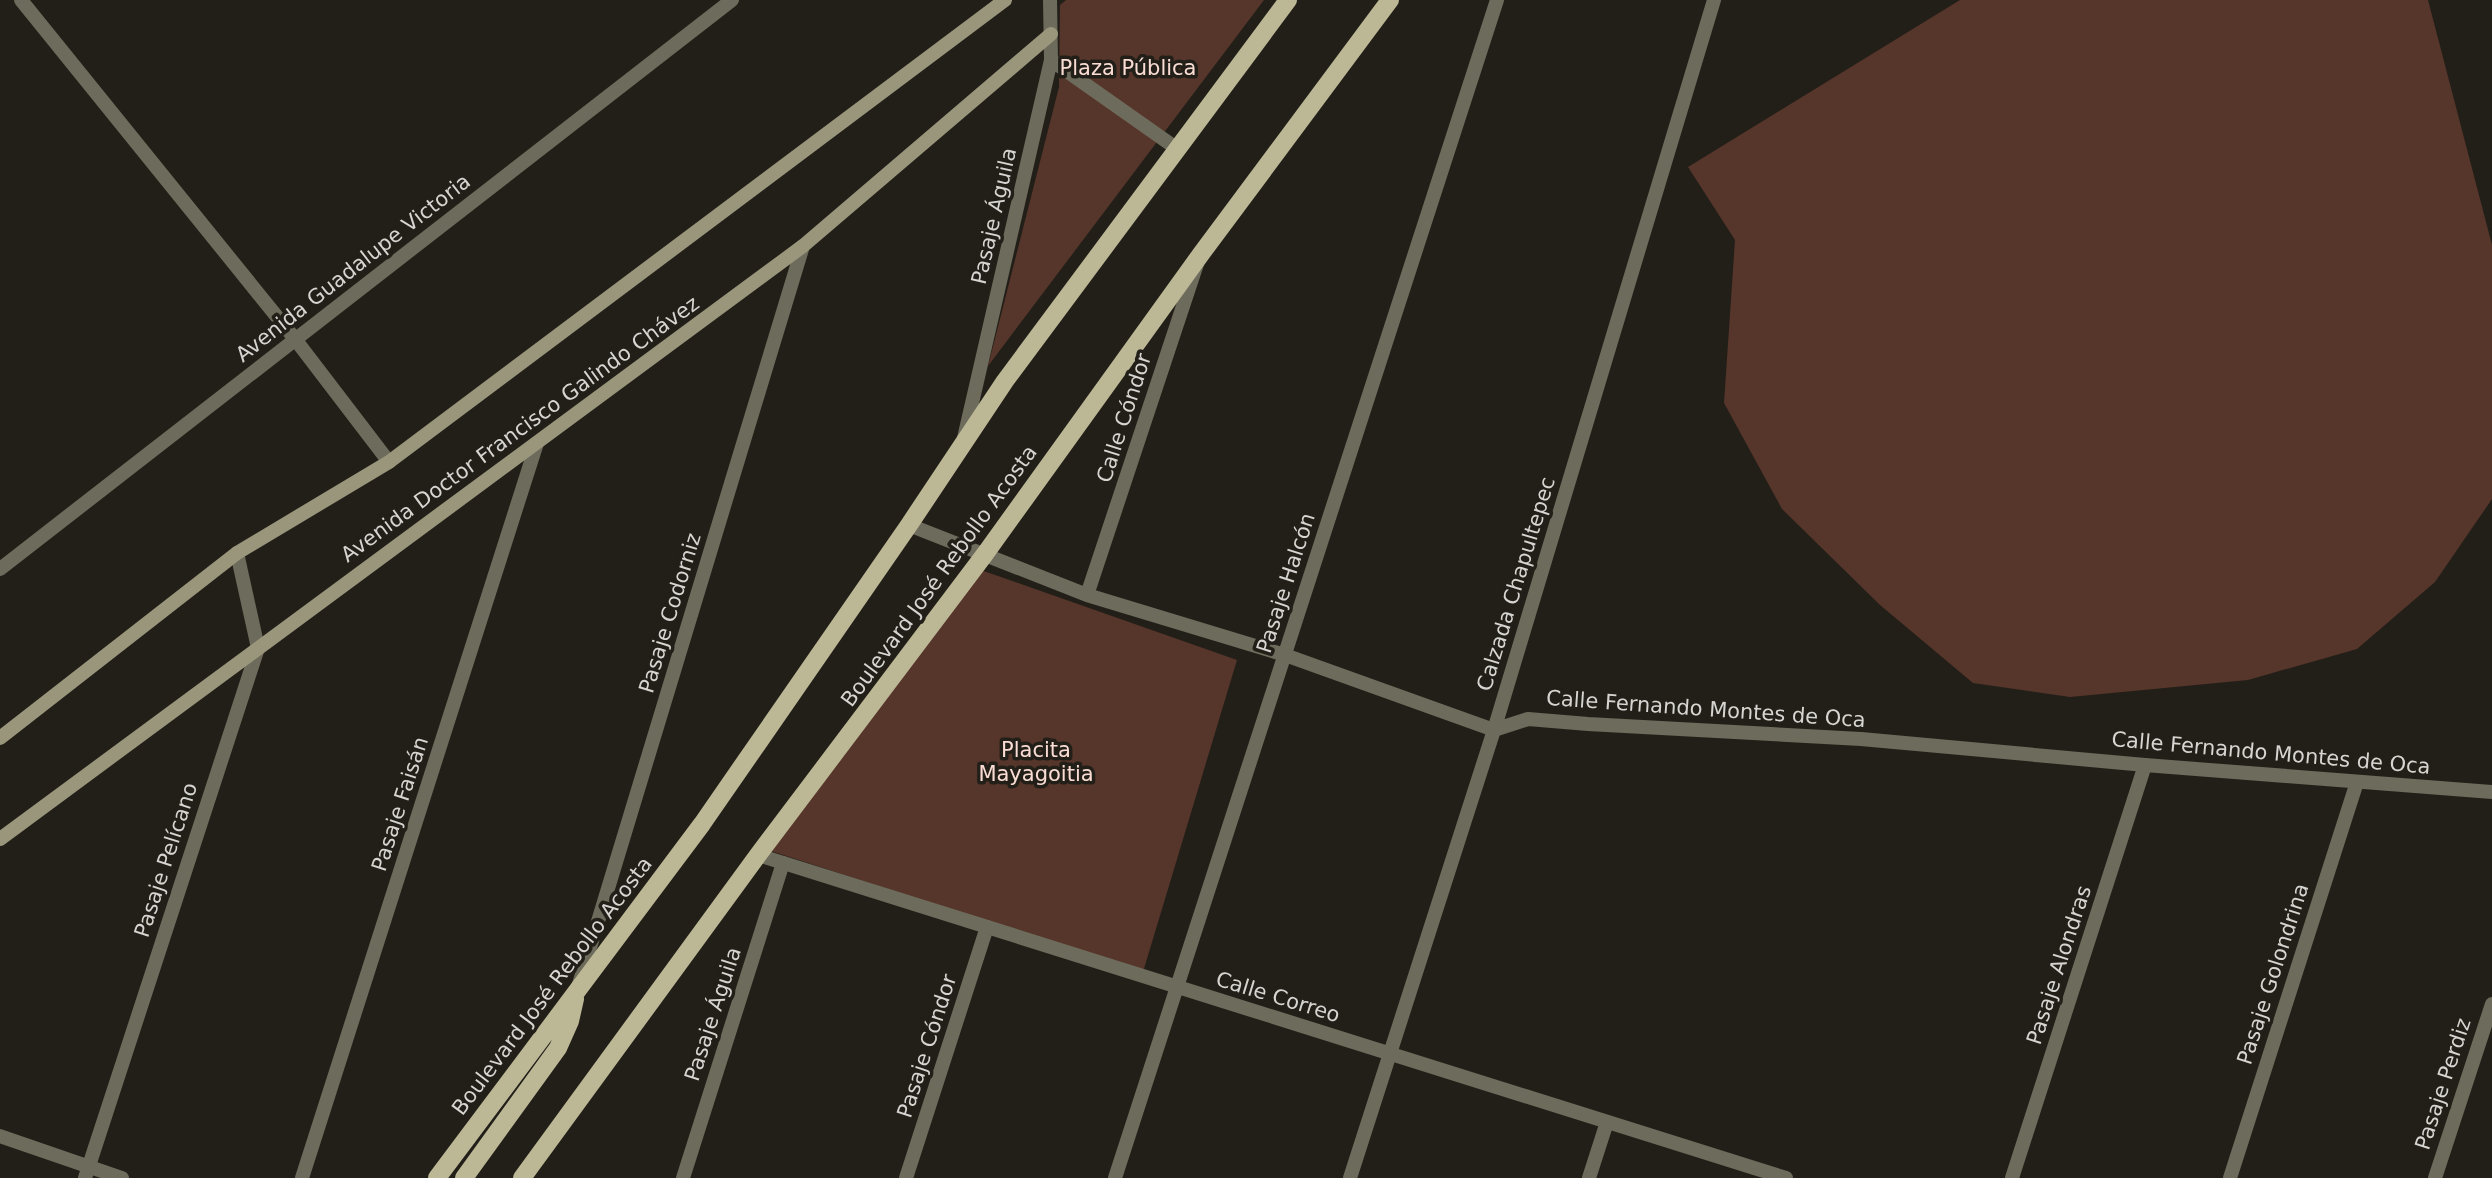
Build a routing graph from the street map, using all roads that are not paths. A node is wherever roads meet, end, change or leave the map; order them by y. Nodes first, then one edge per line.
1 (21, 0) edge
2 (732, 0) edge
3 (1005, 0) edge
4 (1050, 0) edge
5 (1288, 0) edge
6 (1390, 0) edge
7 (1497, 0) edge
8 (1714, 0) edge
9 (1051, 34) junction
10 (1051, 60) junction
11 (1176, 148) junction
12 (803, 246) junction
13 (1201, 254) junction
14 (295, 339) junction
15 (964, 440) junction
16 (537, 443) junction
17 (389, 461) junction
18 (909, 525) junction
19 (237, 553) junction
20 (985, 554) junction
21 (0, 569) edge
22 (1087, 595) junction
23 (258, 648) junction
24 (1284, 655) junction
25 (1494, 730) junction
26 (0, 738) edge
27 (2145, 765) junction
28 (2357, 782) junction
29 (2492, 792) edge
30 (0, 839) edge
31 (758, 855) junction
32 (783, 863) junction
33 (987, 927) junction
34 (1177, 987) junction
35 (576, 992) junction
36 (2492, 1004) edge
37 (1390, 1054) junction
38 (1607, 1122) junction
39 (0, 1136) edge
40 (87, 1172) edge
41 (122, 1178) edge
42 (302, 1178) edge
43 (437, 1178) edge
44 (464, 1178) edge
45 (522, 1178) edge
46 (683, 1178) edge
47 (906, 1178) edge
48 (1115, 1178) edge
49 (1350, 1178) edge
50 (1589, 1178) edge
51 (1784, 1178) edge
52 (2012, 1178) edge
53 (2230, 1178) edge
54 (2434, 1178) edge

1 - 14 street
2 - 14 street, Avenida Guadalupe Victoria
3 - 17 street
4 - 9 street, Pasaje Águila
5 - 11 main road, Boulevard José Rebollo Acosta
6 - 13 main road, Boulevard José Rebollo Acosta
7 - 24 street, Pasaje Halcón
8 - 25 street, Calzada Chapultepec
9 - 10 street, Pasaje Águila
9 - 12 street, Avenida Doctor Francisco Galindo Chávez
10 - 11 street
10 - 15 street, Pasaje Águila
11 - 15 main road, Boulevard José Rebollo Acosta
12 - 16 street, Avenida Doctor Francisco Galindo Chávez
12 - 35 street, Pasaje Codorniz
13 - 20 main road, Boulevard José Rebollo Acosta
13 - 22 street, Calle Cóndor
14 - 17 street
14 - 21 street, Avenida Guadalupe Victoria
15 - 18 main road, Boulevard José Rebollo Acosta
16 - 23 street, Avenida Doctor Francisco Galindo Chávez
16 - 42 street, Pasaje Faisán
17 - 19 street
18 - 20 street
18 - 35 main road, Boulevard José Rebollo Acosta
19 - 23 street
19 - 26 street
20 - 22 street
20 - 31 main road, Boulevard José Rebollo Acosta
22 - 24 street
23 - 30 street, Avenida Doctor Francisco Galindo Chávez
23 - 40 street, Pasaje Pelícano
24 - 25 street
24 - 34 street, Pasaje Halcón
25 - 27 street, Calle Fernando Montes de Oca
25 - 37 street, Calzada Chapultepec
27 - 28 street, Calle Fernando Montes de Oca
27 - 52 street, Pasaje Alondras
28 - 29 street, Calle Fernando Montes de Oca
28 - 53 street, Pasaje Golondrina
31 - 32 street, Calle Correo
31 - 45 main road, Boulevard José Rebollo Acosta
32 - 33 street, Calle Correo
32 - 46 street, Pasaje Águila
33 - 34 street, Calle Correo
33 - 47 street, Pasaje Cóndor
34 - 37 street, Calle Correo
34 - 48 street, Pasaje Halcón
35 - 43 main road, Boulevard José Rebollo Acosta
35 - 44 main road
36 - 54 street, Pasaje Perdiz
37 - 38 street, Calle Correo
37 - 49 street, Calzada Chapultepec
38 - 50 street
38 - 51 street, Calle Correo
39 - 40 street
40 - 41 street

